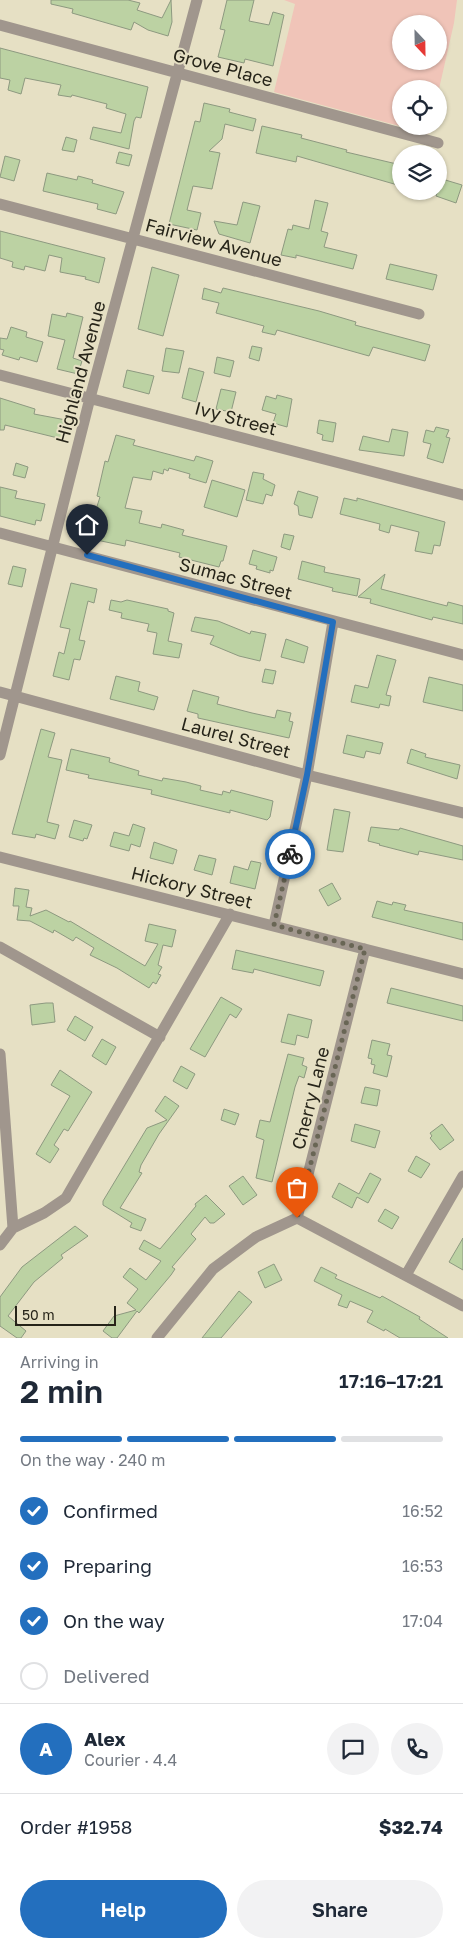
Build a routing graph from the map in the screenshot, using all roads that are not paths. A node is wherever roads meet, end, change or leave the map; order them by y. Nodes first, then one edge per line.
1 (197, 0) edge
2 (0, 25) edge
3 (178, 74) junction
4 (438, 143) dead end
5 (0, 204) edge
6 (134, 239) junction
7 (419, 314) dead end
8 (0, 375) edge
9 (90, 398) junction
10 (463, 495) edge
11 (0, 533) edge
12 (53, 546) junction
13 (333, 622) junction
14 (463, 655) edge
15 (0, 692) edge
16 (15, 695) junction
17 (0, 755) edge
18 (307, 775) junction
19 (463, 813) edge
20 (0, 856) edge
21 (230, 914) junction
22 (274, 925) junction
23 (0, 947) edge
24 (365, 949) junction
25 (463, 974) edge
26 (160, 1037) junction
27 (0, 1054) edge
28 (463, 1176) edge
29 (297, 1218) junction
30 (13, 1228) junction
31 (0, 1245) edge
32 (406, 1275) junction
33 (463, 1306) edge
34 (157, 1338) edge

1 - 3 street, Highland Avenue
2 - 3 street, Grove Place
3 - 4 street, Grove Place
3 - 6 street, Highland Avenue
5 - 6 street, Fairview Avenue
6 - 7 street, Fairview Avenue
6 - 9 street, Highland Avenue
8 - 9 street, Ivy Street
9 - 10 street, Ivy Street
9 - 12 street, Highland Avenue
11 - 12 street, Sumac Street
12 - 13 street, Sumac Street
12 - 16 street, Highland Avenue
13 - 14 street, Sumac Street
13 - 18 street
15 - 16 street, Laurel Street
16 - 17 street, Highland Avenue
16 - 18 street, Laurel Street
18 - 19 street, Laurel Street
18 - 22 street
20 - 21 street, Hickory Street
21 - 22 street, Hickory Street
21 - 26 street
22 - 24 street, Hickory Street
23 - 26 street
24 - 25 street, Hickory Street
24 - 29 street, Cherry Lane
26 - 30 street
27 - 30 street
28 - 32 street
29 - 32 street
29 - 34 street
30 - 31 street
32 - 33 street

